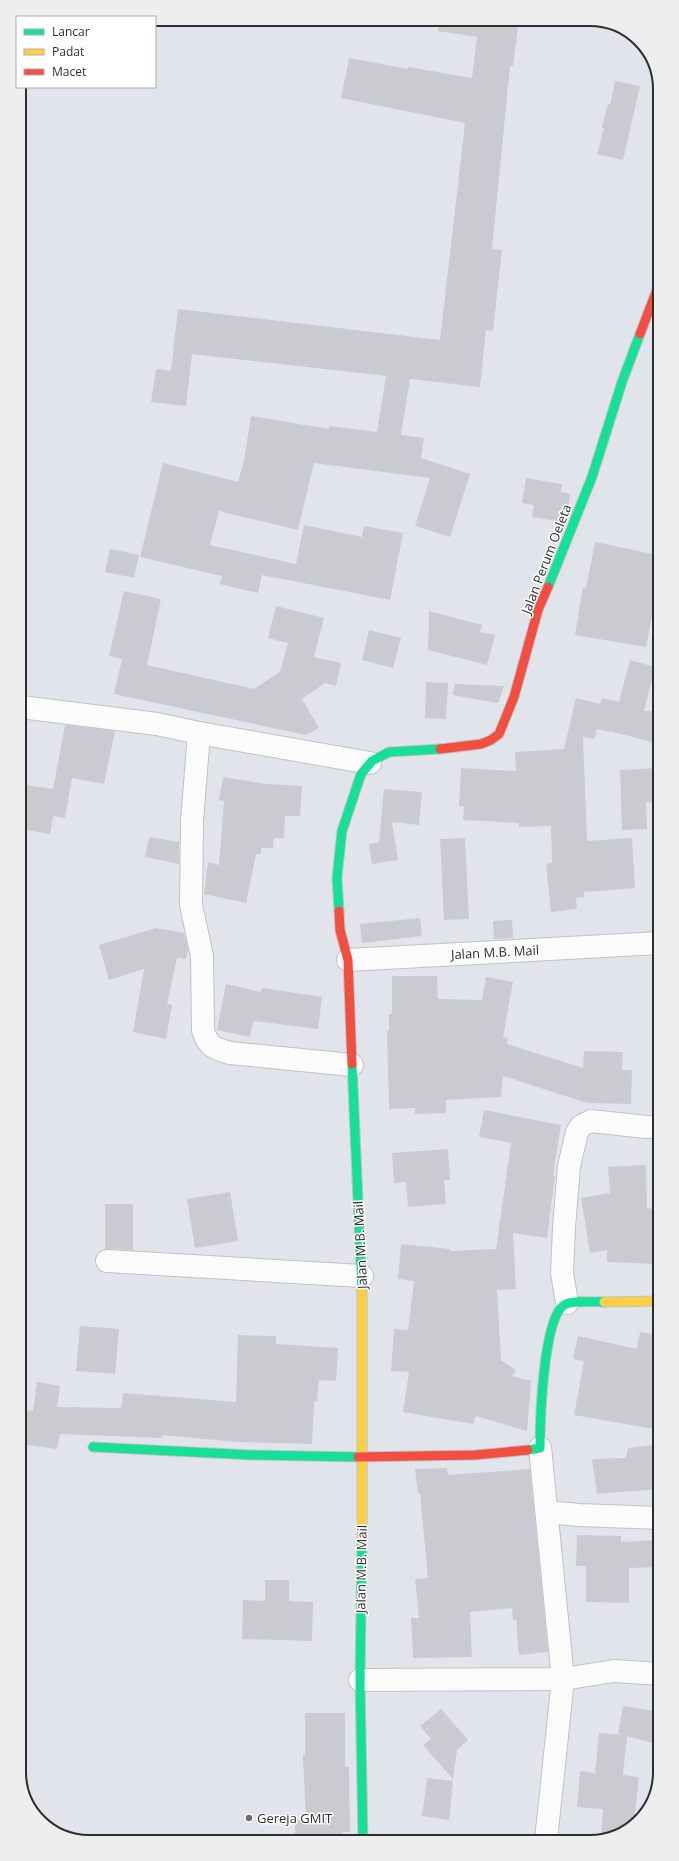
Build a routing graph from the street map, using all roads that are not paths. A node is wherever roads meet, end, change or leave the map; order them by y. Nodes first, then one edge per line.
1 (653, 300) edge
2 (26, 708) edge
3 (199, 733) junction
4 (370, 763) junction
5 (653, 943) edge
6 (348, 960) junction
7 (352, 1065) junction
8 (653, 1127) edge
9 (107, 1261) dead end
10 (362, 1276) junction
11 (653, 1301) edge
12 (567, 1303) junction
13 (93, 1447) dead end
14 (540, 1448) junction
15 (363, 1457) junction
16 (548, 1512) junction
17 (653, 1518) edge
18 (653, 1673) edge
19 (564, 1679) junction
20 (360, 1680) junction
21 (363, 1835) edge
22 (547, 1835) edge

1 - 4 street, Jalan Perum Oeleta
2 - 3 street
3 - 4 street
3 - 7 street
4 - 6 street
5 - 6 street, Jalan M.B. Mail
6 - 7 street, Jalan M.B. Mail
7 - 10 street, Jalan M.B. Mail
8 - 12 street
9 - 10 street
10 - 15 street, Jalan M.B. Mail
11 - 12 street
12 - 14 street
13 - 15 street
14 - 15 street
14 - 16 street
15 - 20 street, Jalan M.B. Mail
16 - 17 street
16 - 19 street
18 - 19 street
19 - 20 street
19 - 22 street
20 - 21 street, Jalan M.B. Mail

